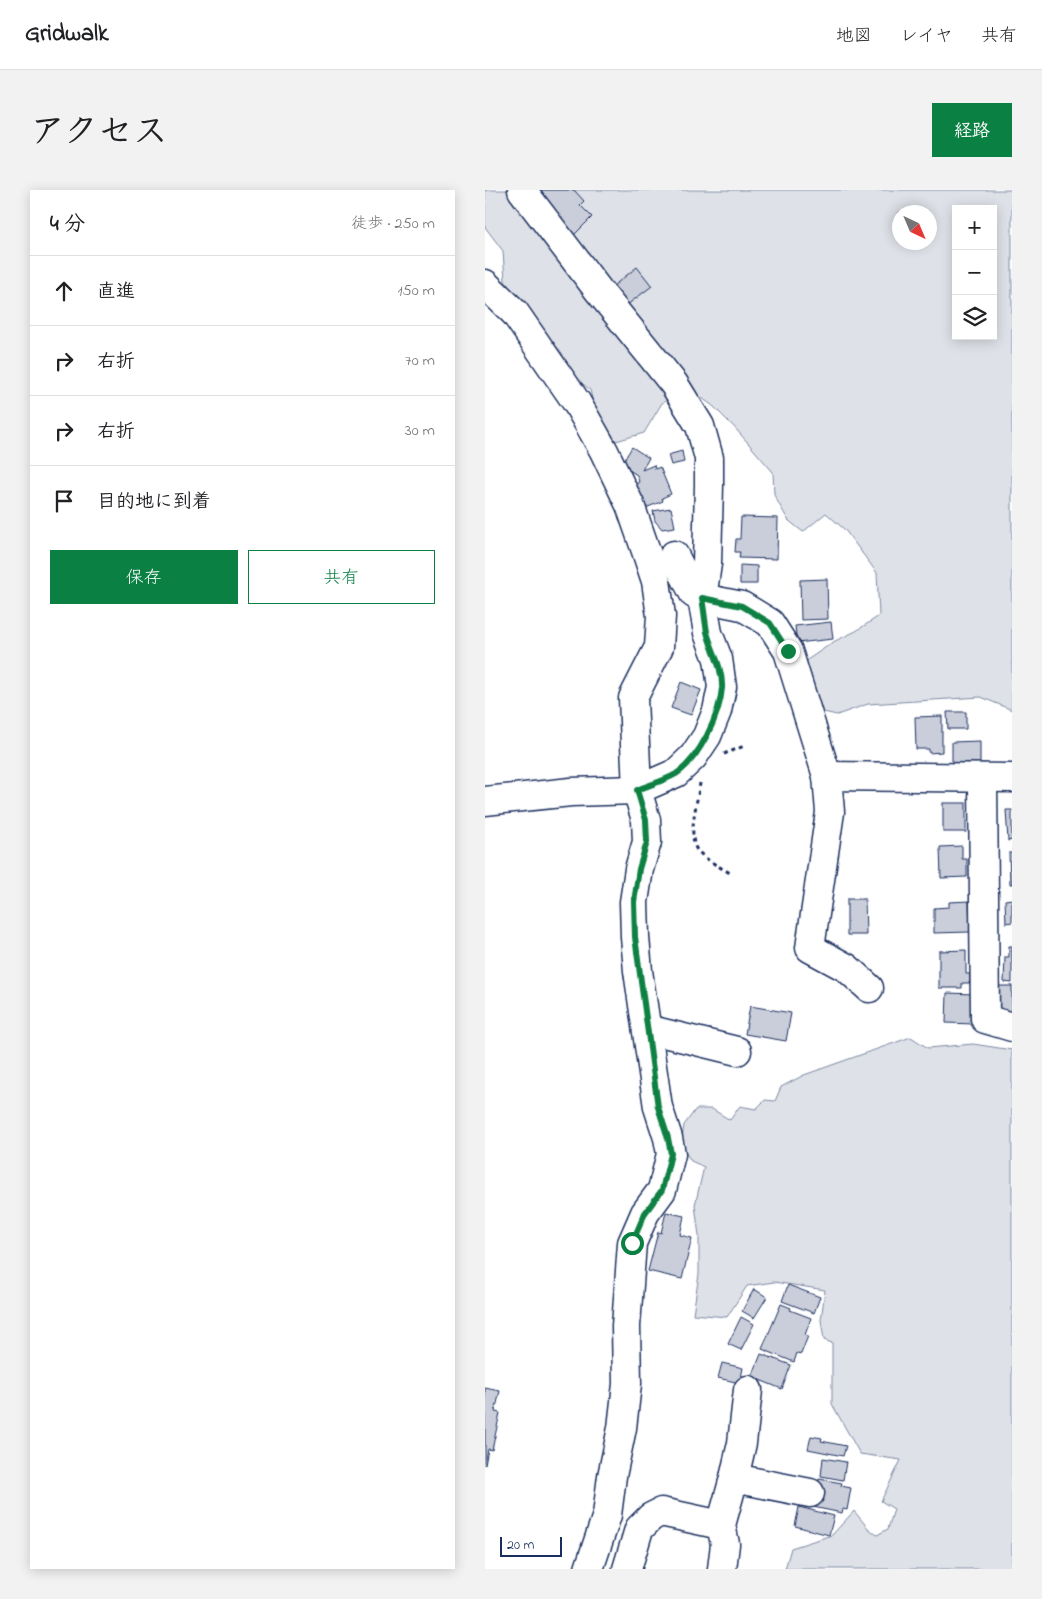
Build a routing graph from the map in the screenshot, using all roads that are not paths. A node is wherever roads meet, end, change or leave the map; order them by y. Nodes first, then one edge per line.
1 (522, 190) edge
2 (485, 284) edge
3 (673, 555) dead end
4 (702, 598) junction
5 (827, 776) junction
6 (983, 778) junction
7 (1012, 778) edge
8 (637, 790) junction
9 (485, 801) edge
10 (869, 988) dead end
11 (1012, 1027) edge
12 (647, 1029) junction
13 (737, 1051) dead end
14 (748, 1390) dead end
15 (734, 1478) junction
16 (809, 1493) dead end
17 (721, 1525) junction
18 (589, 1569) edge
19 (627, 1569) edge
20 (722, 1569) edge

1 - 4 street
2 - 8 street
3 - 4 street
4 - 5 street
4 - 8 street
5 - 6 street
5 - 10 street
6 - 7 street
6 - 11 street
8 - 9 street
8 - 12 street
12 - 13 street
12 - 18 street
14 - 15 street
15 - 16 street
15 - 17 street
17 - 19 street
17 - 20 street

